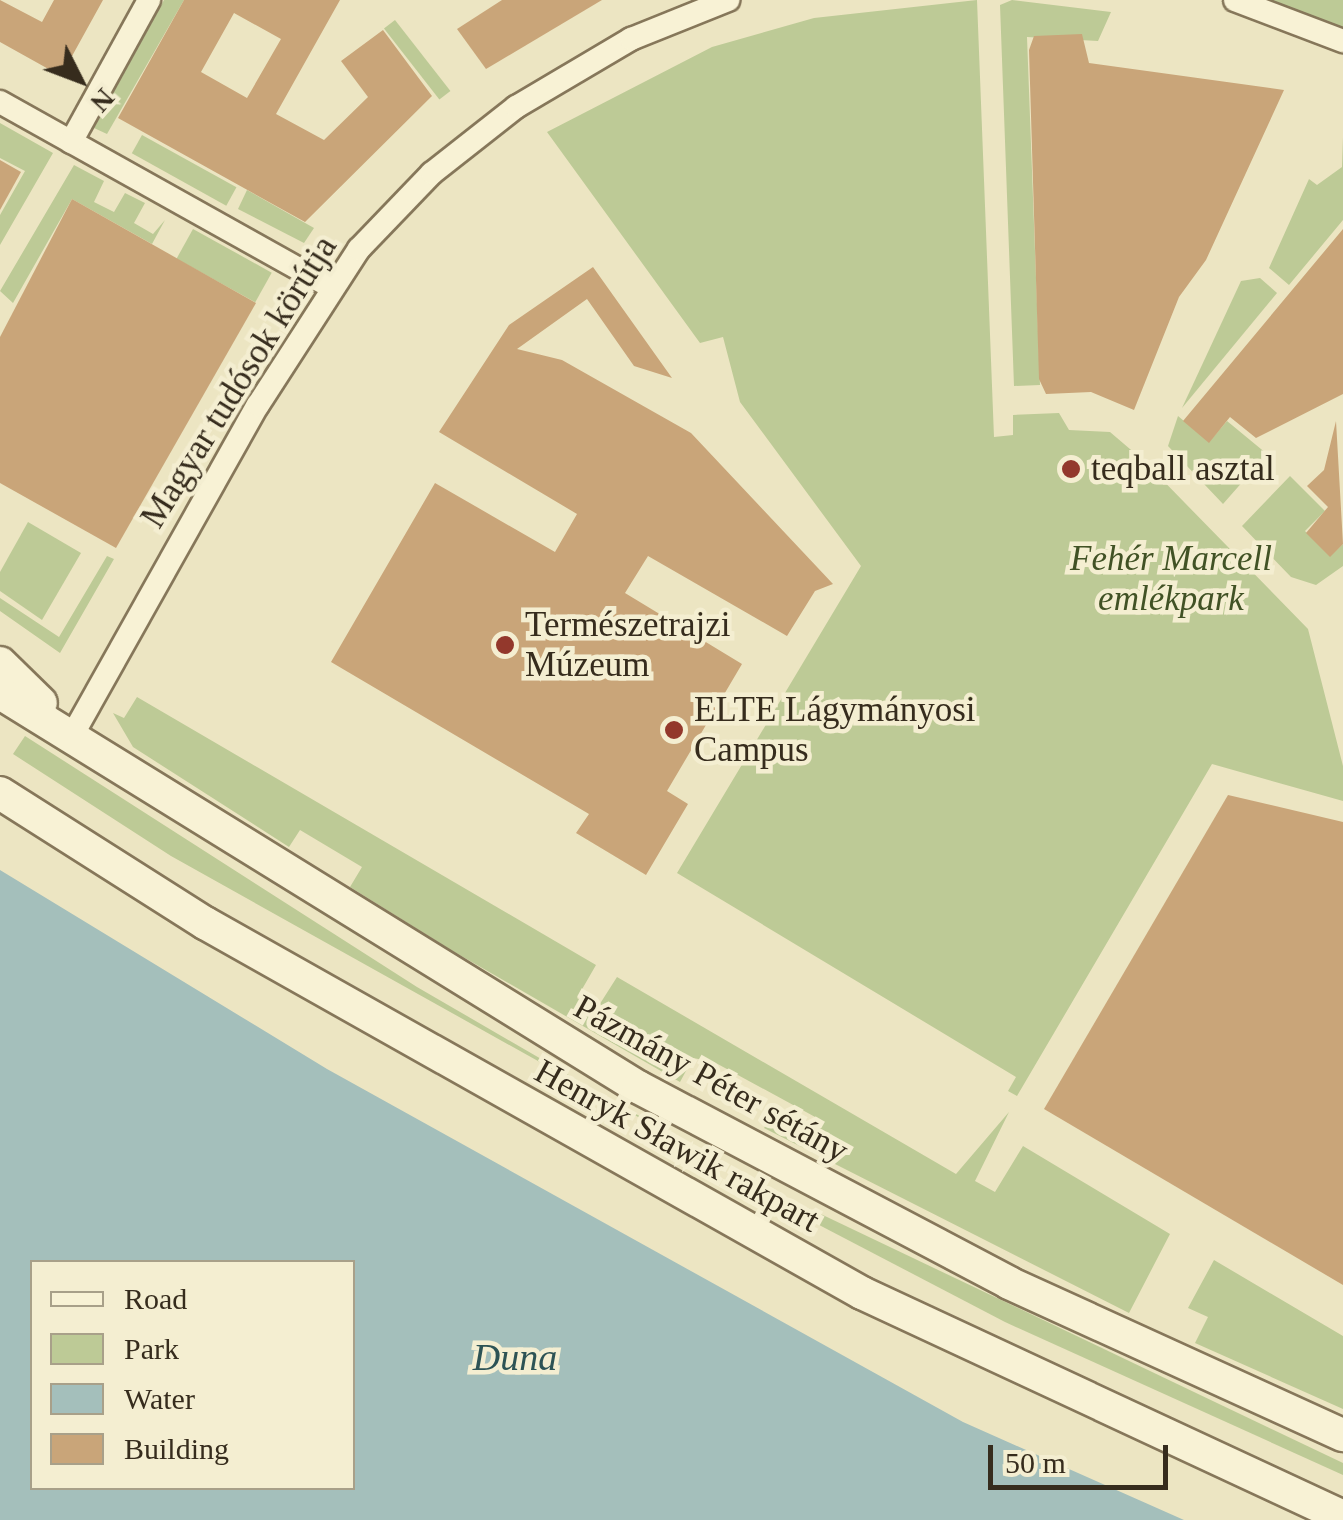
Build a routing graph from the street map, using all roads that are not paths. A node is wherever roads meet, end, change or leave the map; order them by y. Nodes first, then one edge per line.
1 (149, 0) edge
2 (728, 0) edge
3 (1235, 0) edge
4 (1343, 41) edge
5 (0, 102) edge
6 (71, 142) junction
7 (331, 286) junction
8 (0, 663) edge
9 (0, 694) edge
10 (73, 734) junction
11 (0, 793) edge
12 (1343, 1435) edge
13 (1343, 1517) edge

1 - 6 street
2 - 7 street, Magyar tudósok körútja
3 - 4 street
5 - 6 street
6 - 7 street
7 - 10 street, Magyar tudósok körútja
8 - 10 street, Pázmány Péter sétány
9 - 10 street, Pázmány Péter sétány
10 - 12 street, Pázmány Péter sétány
11 - 13 street, Henryk Sławik rakpart

